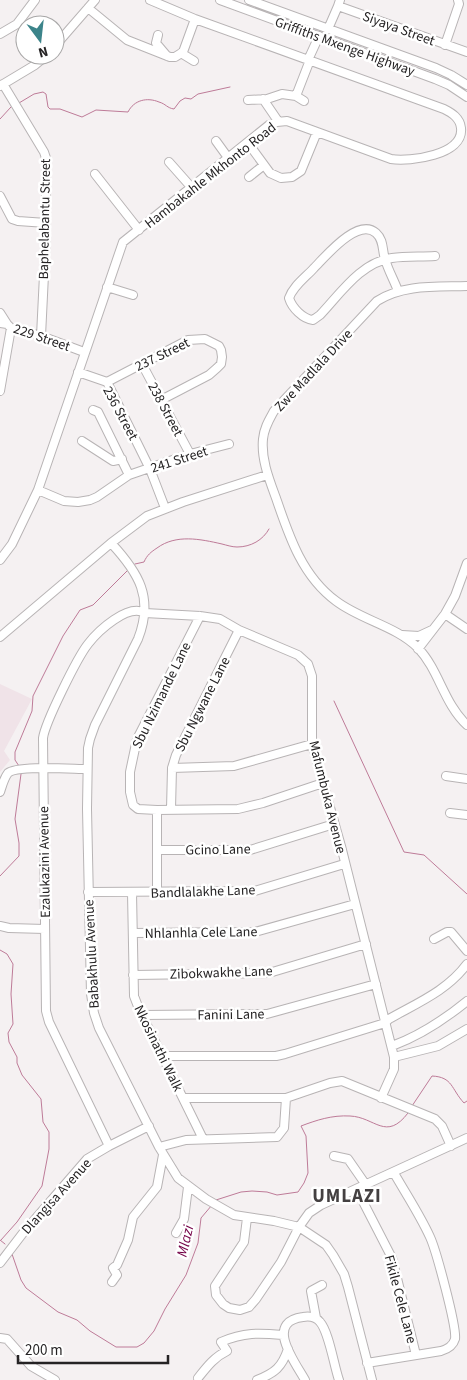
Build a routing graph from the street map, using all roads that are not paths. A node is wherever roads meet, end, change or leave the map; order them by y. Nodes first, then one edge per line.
1 (36, 0) edge
2 (95, 0) edge
3 (150, 0) edge
4 (220, 0) edge
5 (249, 0) edge
6 (458, 0) edge
7 (339, 3) edge
8 (88, 8) junction
9 (195, 19) junction
10 (328, 29) junction
11 (0, 34) edge
12 (65, 34) edge
13 (158, 35) dead end
14 (319, 36) junction
15 (445, 44) junction
16 (467, 52) edge
17 (181, 53) junction
18 (167, 56) junction
19 (309, 60) junction
20 (194, 61) dead end
21 (35, 65) edge
22 (1, 85) edge
23 (467, 85) edge
24 (296, 96) junction
25 (467, 97) edge
26 (263, 99) junction
27 (248, 100) dead end
28 (304, 101) dead end
29 (278, 121) junction
30 (317, 132) junction
31 (216, 141) dead end
32 (248, 143) junction
33 (229, 158) junction
34 (169, 162) dead end
35 (264, 165) junction
36 (95, 174) dead end
37 (249, 176) dead end
38 (192, 188) junction
39 (0, 196) edge
40 (46, 223) junction
41 (138, 230) junction
42 (435, 256) dead end
43 (385, 259) junction
44 (467, 286) edge
45 (106, 287) junction
46 (398, 291) junction
47 (133, 295) dead end
48 (0, 313) edge
49 (6, 325) edge
50 (41, 336) junction
51 (84, 352) junction
52 (142, 364) junction
53 (78, 372) junction
54 (107, 382) junction
55 (0, 391) edge
56 (161, 400) junction
57 (93, 410) dead end
58 (82, 441) dead end
59 (228, 444) dead end
60 (190, 454) junction
61 (122, 459) junction
62 (150, 469) junction
63 (129, 475) junction
64 (268, 475) junction
65 (38, 490) junction
66 (165, 508) junction
67 (111, 543) junction
68 (0, 560) edge
69 (467, 563) edge
70 (145, 613) junction
71 (445, 614) junction
72 (200, 616) junction
73 (433, 629) junction
74 (467, 629) edge
75 (239, 630) junction
76 (401, 635) junction
77 (0, 637) edge
78 (418, 649) junction
79 (467, 725) edge
80 (312, 744) junction
81 (44, 768) junction
82 (172, 768) junction
83 (87, 769) junction
84 (446, 776) dead end
85 (467, 779) edge
86 (323, 783) junction
87 (0, 792) edge
88 (171, 809) junction
89 (156, 810) junction
90 (450, 813) dead end
91 (467, 815) edge
92 (334, 824) junction
93 (157, 850) junction
94 (344, 864) junction
95 (88, 892) junction
96 (157, 892) junction
97 (132, 893) junction
98 (355, 904) junction
99 (0, 926) edge
100 (45, 929) junction
101 (132, 933) junction
102 (434, 939) dead end
103 (366, 944) junction
104 (467, 951) edge
105 (467, 964) edge
106 (133, 975) junction
107 (376, 984) junction
108 (467, 1001) edge
109 (142, 1015) junction
110 (385, 1023) junction
111 (467, 1029) edge
112 (392, 1046) junction
113 (164, 1056) junction
114 (394, 1057) junction
115 (184, 1098) junction
116 (286, 1098) junction
117 (381, 1098) junction
118 (148, 1126) junction
119 (467, 1138) edge
120 (203, 1139) junction
121 (109, 1146) junction
122 (451, 1146) junction
123 (159, 1147) junction
124 (163, 1155) junction
125 (334, 1156) dead end
126 (394, 1173) junction
127 (188, 1186) junction
128 (366, 1186) junction
129 (357, 1190) junction
130 (247, 1218) junction
131 (299, 1227) junction
132 (176, 1233) dead end
133 (0, 1263) edge
134 (112, 1282) dead end
135 (322, 1285) dead end
136 (316, 1318) junction
137 (283, 1335) junction
138 (0, 1338) edge
139 (288, 1349) junction
140 (416, 1355) junction
141 (367, 1363) junction
142 (198, 1378) dead end
143 (55, 1380) edge
144 (257, 1380) edge
145 (305, 1380) edge
146 (339, 1380) edge
147 (372, 1380) edge

1 - 11 street
2 - 8 street
3 - 9 street, Hambakahle Mkhonto Road
4 - 14 street, Griffiths Mxenge Highway
5 - 10 street, Griffiths Mxenge Highway
6 - 15 street
7 - 10 street
7 - 15 street, Siyaya Street
8 - 12 street
8 - 18 street
9 - 17 street
9 - 19 street, Hambakahle Mkhonto Road
10 - 23 street, Griffiths Mxenge Highway
13 - 18 street
14 - 19 street
14 - 25 street, Griffiths Mxenge Highway
15 - 16 street, Siyaya Street
17 - 18 street
17 - 20 street
19 - 24 street
19 - 30 street, Hambakahle Mkhonto Road
21 - 22 street
22 - 40 street, Baphelabantu Street
24 - 26 street
24 - 28 street
26 - 27 street
26 - 29 street
29 - 30 street, Hambakahle Mkhonto Road
29 - 32 street, Hambakahle Mkhonto Road
30 - 35 street
31 - 33 street
32 - 33 street, Hambakahle Mkhonto Road
32 - 35 street
33 - 38 street, Hambakahle Mkhonto Road
34 - 38 street
35 - 37 street
36 - 41 street
38 - 41 street, Hambakahle Mkhonto Road
39 - 40 street
40 - 50 street, Baphelabantu Street
41 - 45 street, Hambakahle Mkhonto Road
42 - 43 street
43 - 43 street
43 - 46 street
44 - 46 street, Zwe Madlala Drive
45 - 47 street
45 - 51 street, Hambakahle Mkhonto Road
46 - 64 street, Zwe Madlala Drive
48 - 49 street
49 - 50 street, 229 Street
49 - 55 street
50 - 51 street, 229 Street
51 - 53 street, Hambakahle Mkhonto Road
52 - 54 street, 237 Street
52 - 56 street, 238 Street
52 - 56 street, 237 Street
53 - 54 street, 236 Street
53 - 65 street, Hambakahle Mkhonto Road
54 - 62 street, 236 Street
56 - 60 street, 238 Street
57 - 61 street
58 - 61 street
59 - 60 street, 241 Street
60 - 62 street, 241 Street
61 - 63 street
62 - 63 street, 241 Street
62 - 66 street, 236 Street
63 - 65 street, 241 Street
64 - 66 street
64 - 76 street, Zwe Madlala Drive
65 - 68 street, Hambakahle Mkhonto Road
66 - 67 street
67 - 70 street, Babakhulu Avenue
67 - 77 street
69 - 71 street
70 - 72 street, Mafumbuka Avenue
70 - 81 street, Ezalukazini Avenue
70 - 83 street, Babakhulu Avenue
71 - 73 street
71 - 74 street
72 - 75 street, Mafumbuka Avenue
72 - 89 street, Sbu Nzimande Lane
73 - 76 street
73 - 78 street
75 - 80 street, Mafumbuka Avenue
75 - 82 street, Sbu Ngwane Lane
76 - 78 street, Zwe Madlala Drive
78 - 79 street, Zwe Madlala Drive
80 - 82 street
80 - 86 street, Mafumbuka Avenue
81 - 83 street
81 - 87 street
81 - 100 street, Ezalukazini Avenue
82 - 88 street, Sbu Ngwane Lane
83 - 95 street, Babakhulu Avenue
84 - 85 street
86 - 88 street
86 - 92 street, Mafumbuka Avenue
88 - 89 street
89 - 93 street
90 - 91 street
92 - 93 street, Gcino Lane
92 - 94 street, Mafumbuka Avenue
93 - 96 street
94 - 96 street, Bandlalakhe Lane
94 - 98 street, Mafumbuka Avenue
95 - 97 street, Bandlalakhe Lane
95 - 118 street, Babakhulu Avenue
96 - 97 street, Bandlalakhe Lane
97 - 101 street, Nkosinathi Walk
98 - 101 street, Nhlanhla Cele Lane
98 - 103 street, Mafumbuka Avenue
99 - 100 street
100 - 121 street, Ezalukazini Avenue
101 - 106 street, Nkosinathi Walk
102 - 104 street
103 - 106 street, Zibokwakhe Lane
103 - 107 street, Mafumbuka Avenue
105 - 110 street
106 - 109 street, Nkosinathi Walk
107 - 109 street, Fanini Lane
107 - 110 street, Mafumbuka Avenue
108 - 112 street
109 - 113 street, Nkosinathi Walk
110 - 112 street, Mafumbuka Avenue
110 - 113 street
111 - 114 street
112 - 114 street, Mafumbuka Avenue
113 - 115 street, Nkosinathi Walk
114 - 117 street, Mafumbuka Avenue
115 - 116 street
115 - 120 street, Nkosinathi Walk
116 - 117 street
116 - 120 street
117 - 122 street
118 - 121 street, Dlangisa Avenue
118 - 123 street, Babakhulu Avenue
119 - 122 street
120 - 123 street
121 - 133 street, Dlangisa Avenue
122 - 126 street
123 - 124 street, Babakhulu Avenue
124 - 127 street, Babakhulu Avenue
124 - 134 street
125 - 128 street
126 - 128 street
126 - 140 street
127 - 130 street, Babakhulu Avenue
127 - 132 street
128 - 129 street
129 - 131 street
129 - 140 street, Fikile Cele Lane
130 - 131 street, Babakhulu Avenue
130 - 131 street
131 - 141 street, Babakhulu Avenue
135 - 136 street
136 - 137 street
136 - 146 street
137 - 139 street
137 - 142 street
138 - 143 street
139 - 144 street
139 - 145 street
140 - 141 street
141 - 147 street, Babakhulu Avenue

